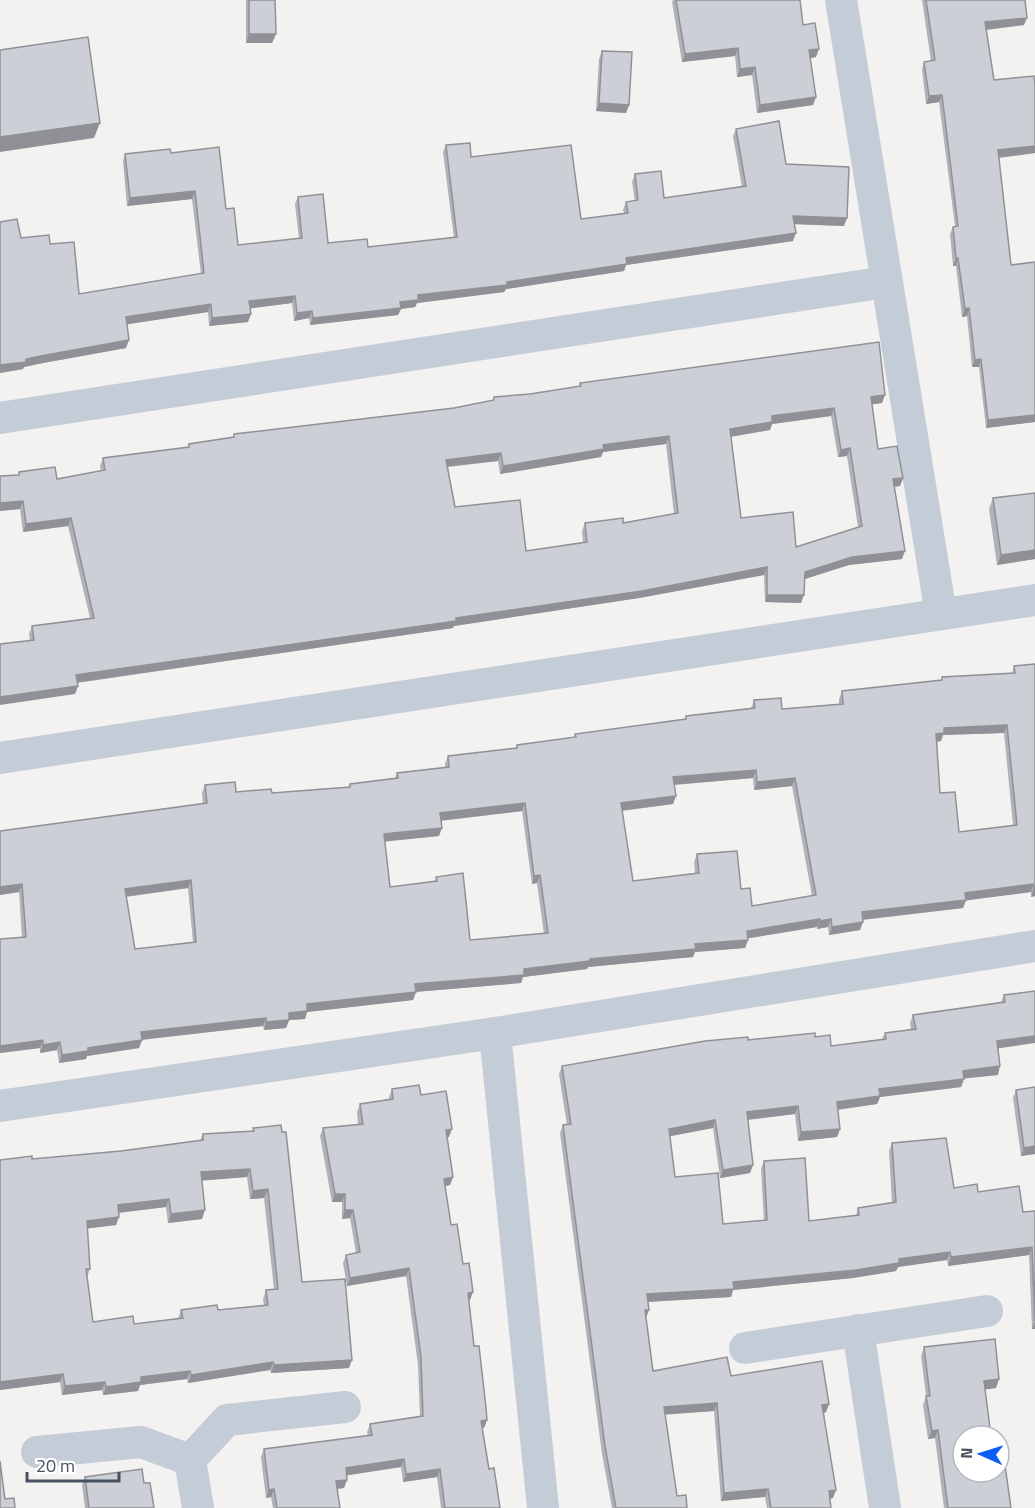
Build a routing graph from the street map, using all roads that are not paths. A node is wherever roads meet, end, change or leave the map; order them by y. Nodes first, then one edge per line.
1 (841, 0) edge
2 (886, 282) junction
3 (0, 418) edge
4 (1035, 600) edge
5 (941, 614) junction
6 (0, 758) edge
7 (1035, 946) edge
8 (495, 1033) junction
9 (0, 1106) edge
10 (987, 1311) dead end
11 (858, 1330) junction
12 (745, 1348) dead end
13 (345, 1407) dead end
14 (37, 1452) dead end
15 (190, 1460) junction
16 (198, 1508) edge
17 (543, 1508) edge
18 (885, 1508) edge

1 - 2 street
2 - 3 street
2 - 5 street
4 - 5 street
5 - 6 street
7 - 8 street
8 - 9 street
8 - 17 street
10 - 11 street
11 - 12 street
11 - 18 street
13 - 15 street
14 - 15 street
15 - 16 street

